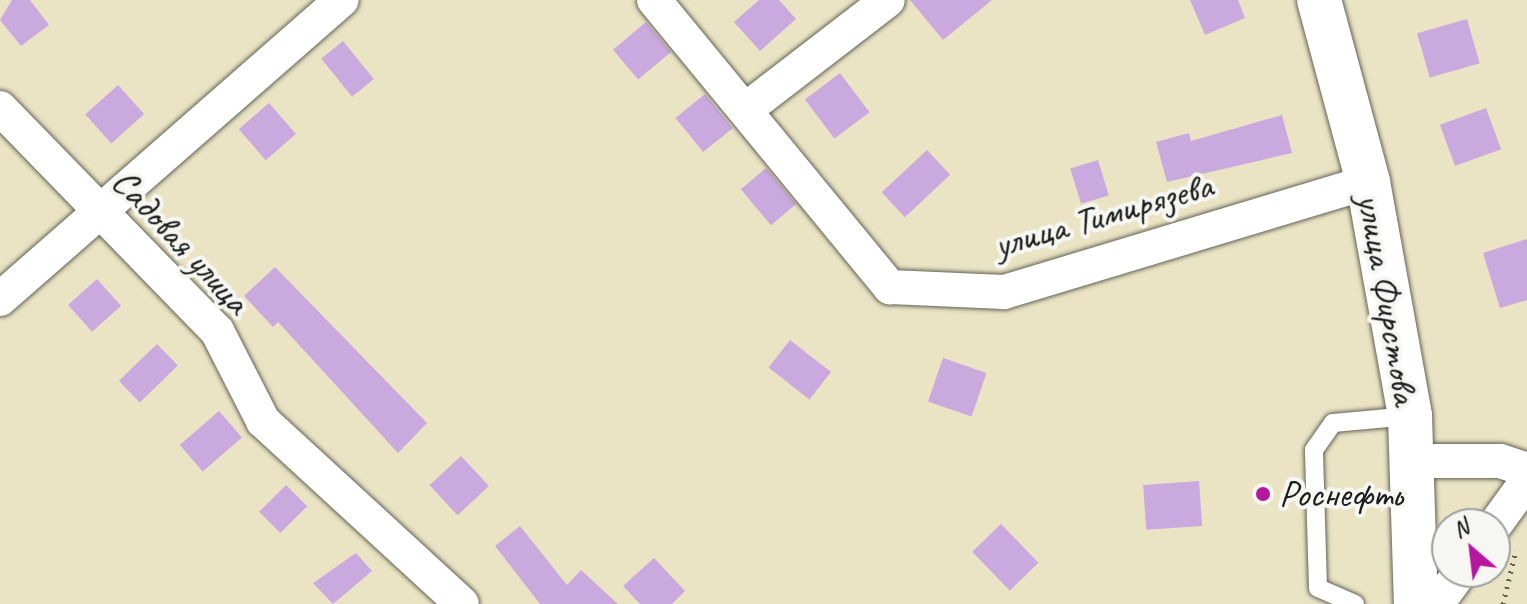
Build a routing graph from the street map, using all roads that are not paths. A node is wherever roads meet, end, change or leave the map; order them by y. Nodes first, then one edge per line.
1 (342, 0) edge
2 (654, 0) edge
3 (888, 0) edge
4 (1319, 0) edge
5 (749, 107) junction
6 (0, 108) edge
7 (1368, 182) junction
8 (95, 211) junction
9 (0, 299) edge
10 (1410, 416) junction
11 (1411, 461) junction
12 (1527, 470) edge
13 (1527, 481) edge
14 (1507, 508) edge
15 (462, 604) edge
16 (1355, 604) edge
17 (1416, 604) edge

1 - 8 street
2 - 5 street, улица Тимирязева
3 - 5 street
4 - 7 main road, улица Фирстова
5 - 7 street, улица Тимирязева
6 - 8 street, Садовая улица
7 - 10 main road, улица Фирстова
8 - 9 street
8 - 15 street, Садовая улица
10 - 11 main road, улица Фирстова
10 - 16 lane
11 - 12 street
11 - 17 main road, улица Фирстова
13 - 14 street

